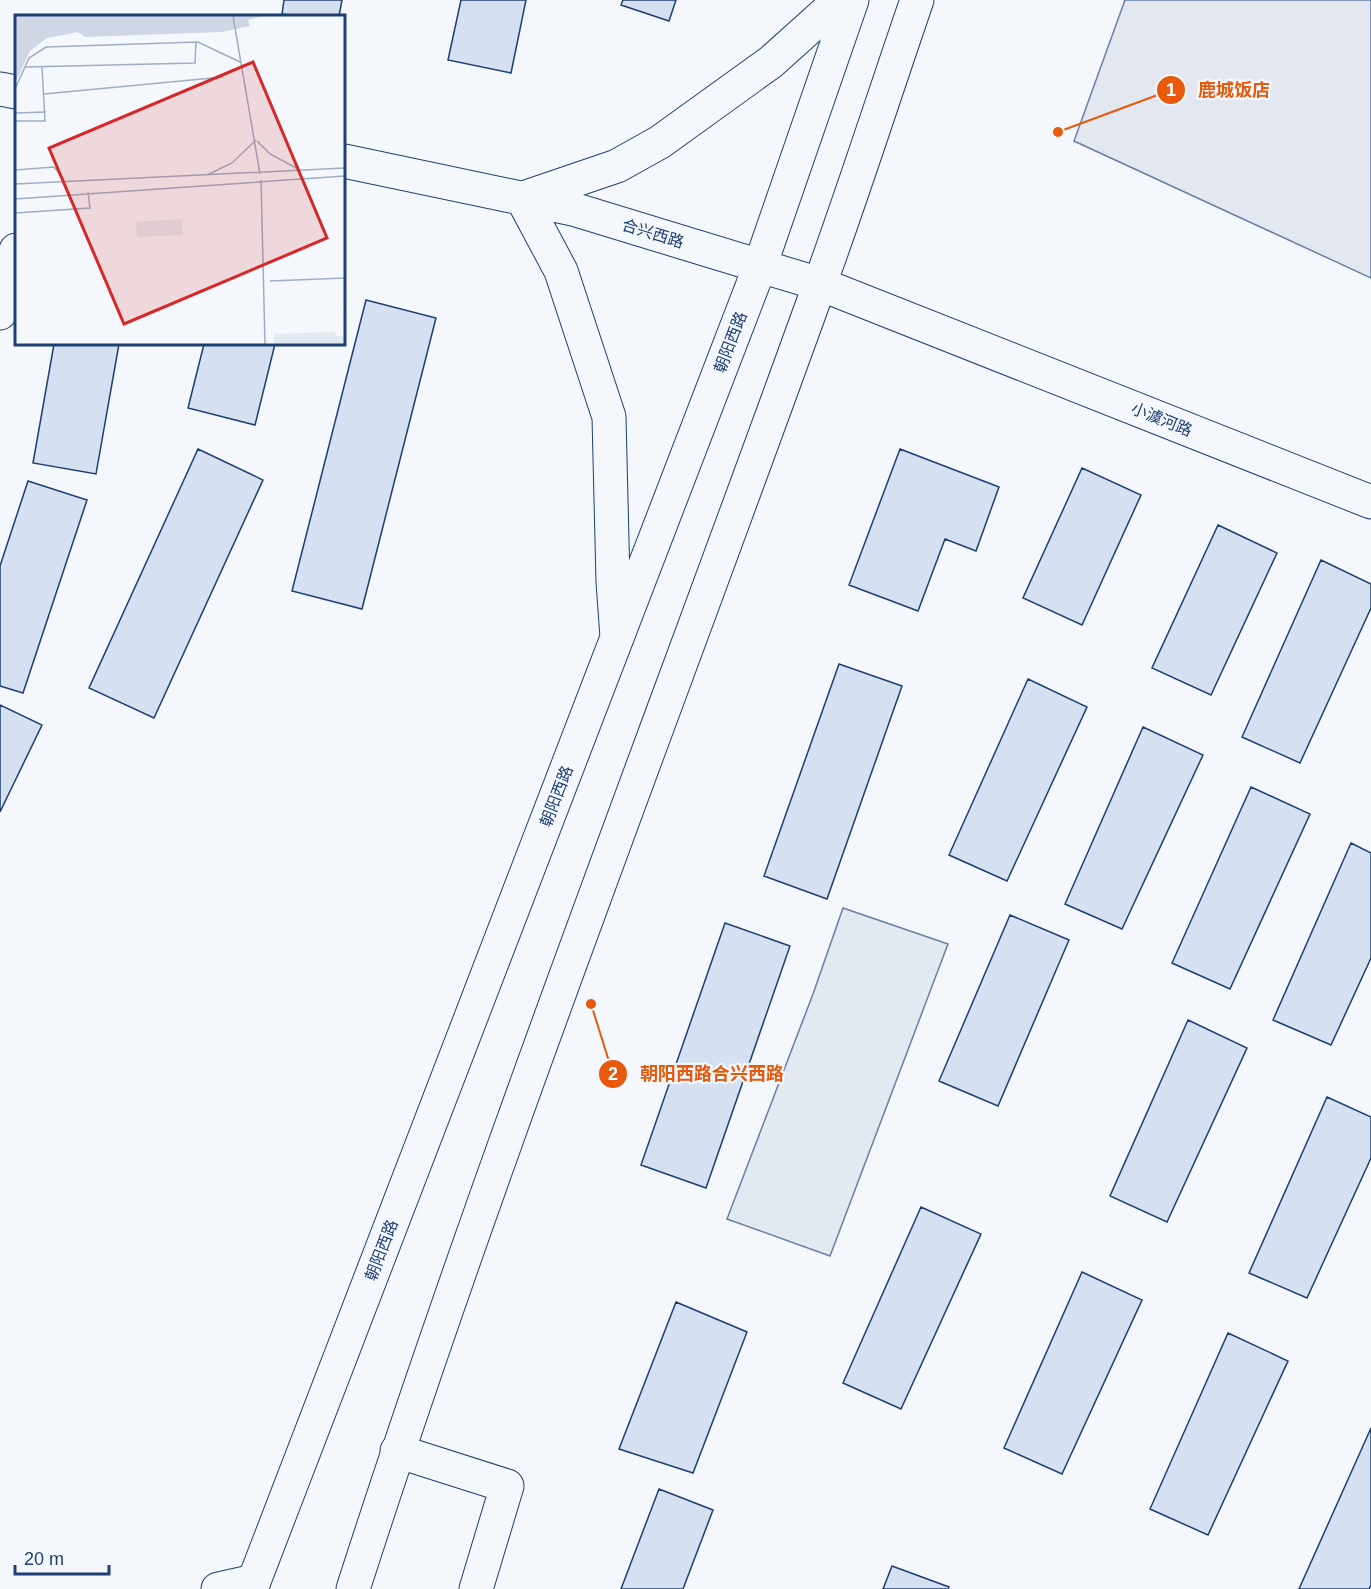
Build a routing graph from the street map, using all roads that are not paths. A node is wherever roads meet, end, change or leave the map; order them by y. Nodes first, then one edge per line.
1 (840, 0) edge
2 (852, 0) edge
3 (917, 0) edge
4 (0, 89) edge
5 (15, 92) edge
6 (345, 161) edge
7 (522, 198) junction
8 (15, 254) edge
9 (760, 266) junction
10 (820, 284) junction
11 (0, 313) edge
12 (953, 336) joint
13 (1371, 502) edge
14 (617, 637) junction
15 (398, 1451) junction
16 (252, 1585) edge
17 (218, 1589) edge
18 (353, 1589) edge
19 (476, 1589) edge

1 - 7 main road
2 - 9 main road, 朝阳西路
3 - 10 main road
4 - 5 main road
6 - 7 main road, 合兴西路
7 - 9 main road, 合兴西路
7 - 14 main road
8 - 11 main road
9 - 10 main road, 合兴西路
9 - 14 main road, 朝阳西路
10 - 12 main road, 合兴西路
10 - 15 main road
12 - 13 main road, 小澞河路
14 - 16 main road, 朝阳西路
15 - 18 main road
15 - 19 main road
16 - 17 main road

